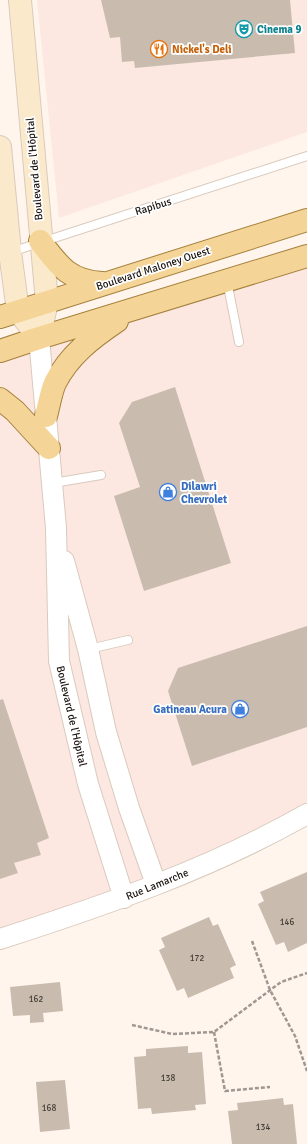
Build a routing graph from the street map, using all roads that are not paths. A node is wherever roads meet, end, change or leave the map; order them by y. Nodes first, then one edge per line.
1 (20, 0) edge
2 (0, 147) edge
3 (307, 156) edge
4 (307, 220) edge
5 (40, 241) junction
6 (5, 254) edge
7 (307, 256) edge
8 (227, 281) junction
9 (105, 283) junction
10 (47, 302) junction
11 (138, 308) junction
12 (9, 314) edge
13 (39, 338) junction
14 (238, 342) dead end
15 (0, 351) edge
16 (0, 399) edge
17 (46, 416) junction
18 (49, 448) junction
19 (101, 475) dead end
20 (52, 483) junction
21 (56, 528) junction
22 (128, 640) dead end
23 (88, 649) junction
24 (307, 814) edge
25 (156, 884) junction
26 (124, 898) junction
27 (0, 938) edge

1 - 5 main road, Boulevard de l'Hôpital
2 - 6 main road
3 - 5 lane, Rapibus
4 - 9 main road, Boulevard Maloney Ouest
5 - 6 lane, Rapibus
5 - 9 main road
5 - 10 main road, Boulevard de l'Hôpital
6 - 12 main road
7 - 8 main road
8 - 11 main road
8 - 14 lane
9 - 10 main road, Boulevard Maloney Ouest
10 - 12 main road, Boulevard Maloney Ouest
10 - 13 main road, Boulevard de l'Hôpital
11 - 13 main road
11 - 17 main road
12 - 13 main road
13 - 15 main road
13 - 17 street, Boulevard de l'Hôpital
16 - 18 main road
17 - 18 street, Boulevard de l'Hôpital
18 - 20 street, Boulevard de l'Hôpital
19 - 20 lane
20 - 21 street, Boulevard de l'Hôpital
21 - 23 street, Boulevard de l'Hôpital
21 - 26 street, Boulevard de l'Hôpital
22 - 23 lane
23 - 25 street, Boulevard de l'Hôpital
24 - 25 street, Rue Lamarche
25 - 26 street, Rue Lamarche
26 - 27 street, Rue Lamarche

